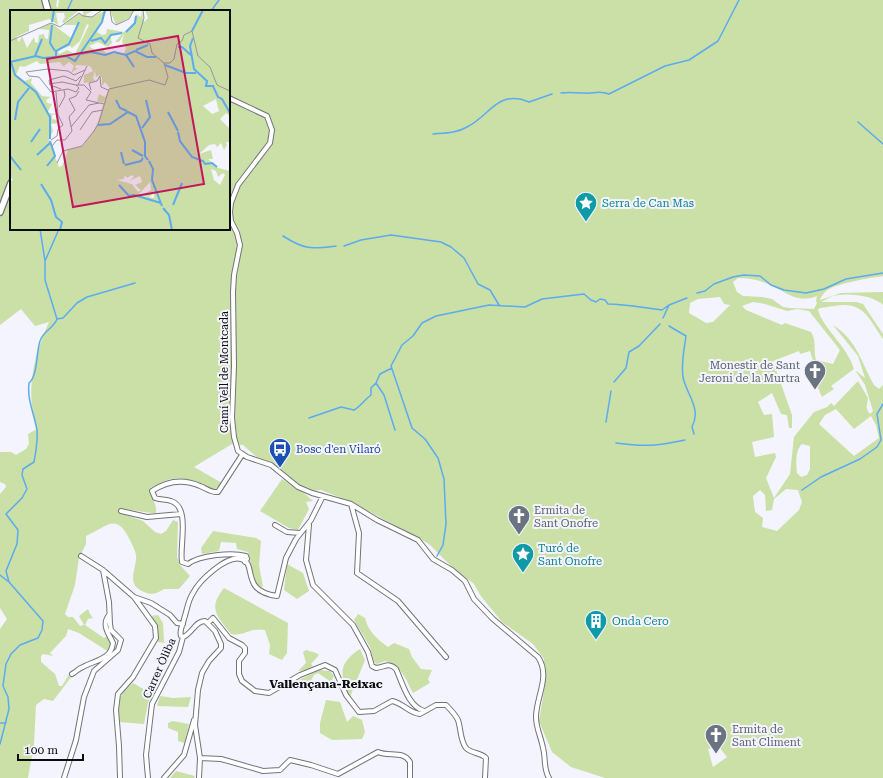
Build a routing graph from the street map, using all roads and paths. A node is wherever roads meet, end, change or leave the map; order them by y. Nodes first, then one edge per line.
1 (45, 0) edge
2 (48, 10) edge
3 (230, 98) edge
4 (10, 186) edge
5 (0, 212) edge
6 (230, 212) edge
7 (230, 212) edge
8 (242, 455) junction
9 (322, 496) junction
10 (351, 504) junction
11 (120, 511) dead end
12 (181, 514) junction
13 (309, 524) junction
14 (275, 525) dead end
15 (300, 533) junction
16 (81, 556) dead end
17 (245, 562) junction
18 (103, 570) junction
19 (134, 596) junction
20 (109, 615) junction
21 (208, 623) junction
22 (183, 624) junction
23 (183, 637) junction
24 (446, 657) dead end
25 (72, 674) dead end
26 (424, 711) junction
27 (196, 716) junction
28 (200, 758) junction
29 (64, 778) edge
30 (120, 778) edge
31 (148, 778) edge
32 (164, 778) edge
33 (199, 778) edge
34 (410, 778) edge
35 (485, 778) edge
36 (549, 778) edge

1 - 2 street
3 - 6 street, Camí Vell de Montcada
4 - 5 street
7 - 8 street, Camí Vell de Montcada
8 - 9 street
8 - 12 street
9 - 10 street
9 - 13 street
10 - 24 street
10 - 36 street
11 - 12 street
12 - 17 street
13 - 15 street
13 - 26 street
14 - 15 street
15 - 17 street
16 - 18 street
17 - 22 street
18 - 19 street
18 - 20 street
19 - 22 street
19 - 30 street
20 - 25 street
20 - 29 street
21 - 23 street
21 - 26 street
21 - 27 street
22 - 23 street
23 - 31 street, Carrer Òliba
26 - 35 street
27 - 28 street
27 - 32 street
28 - 33 street
28 - 34 street

